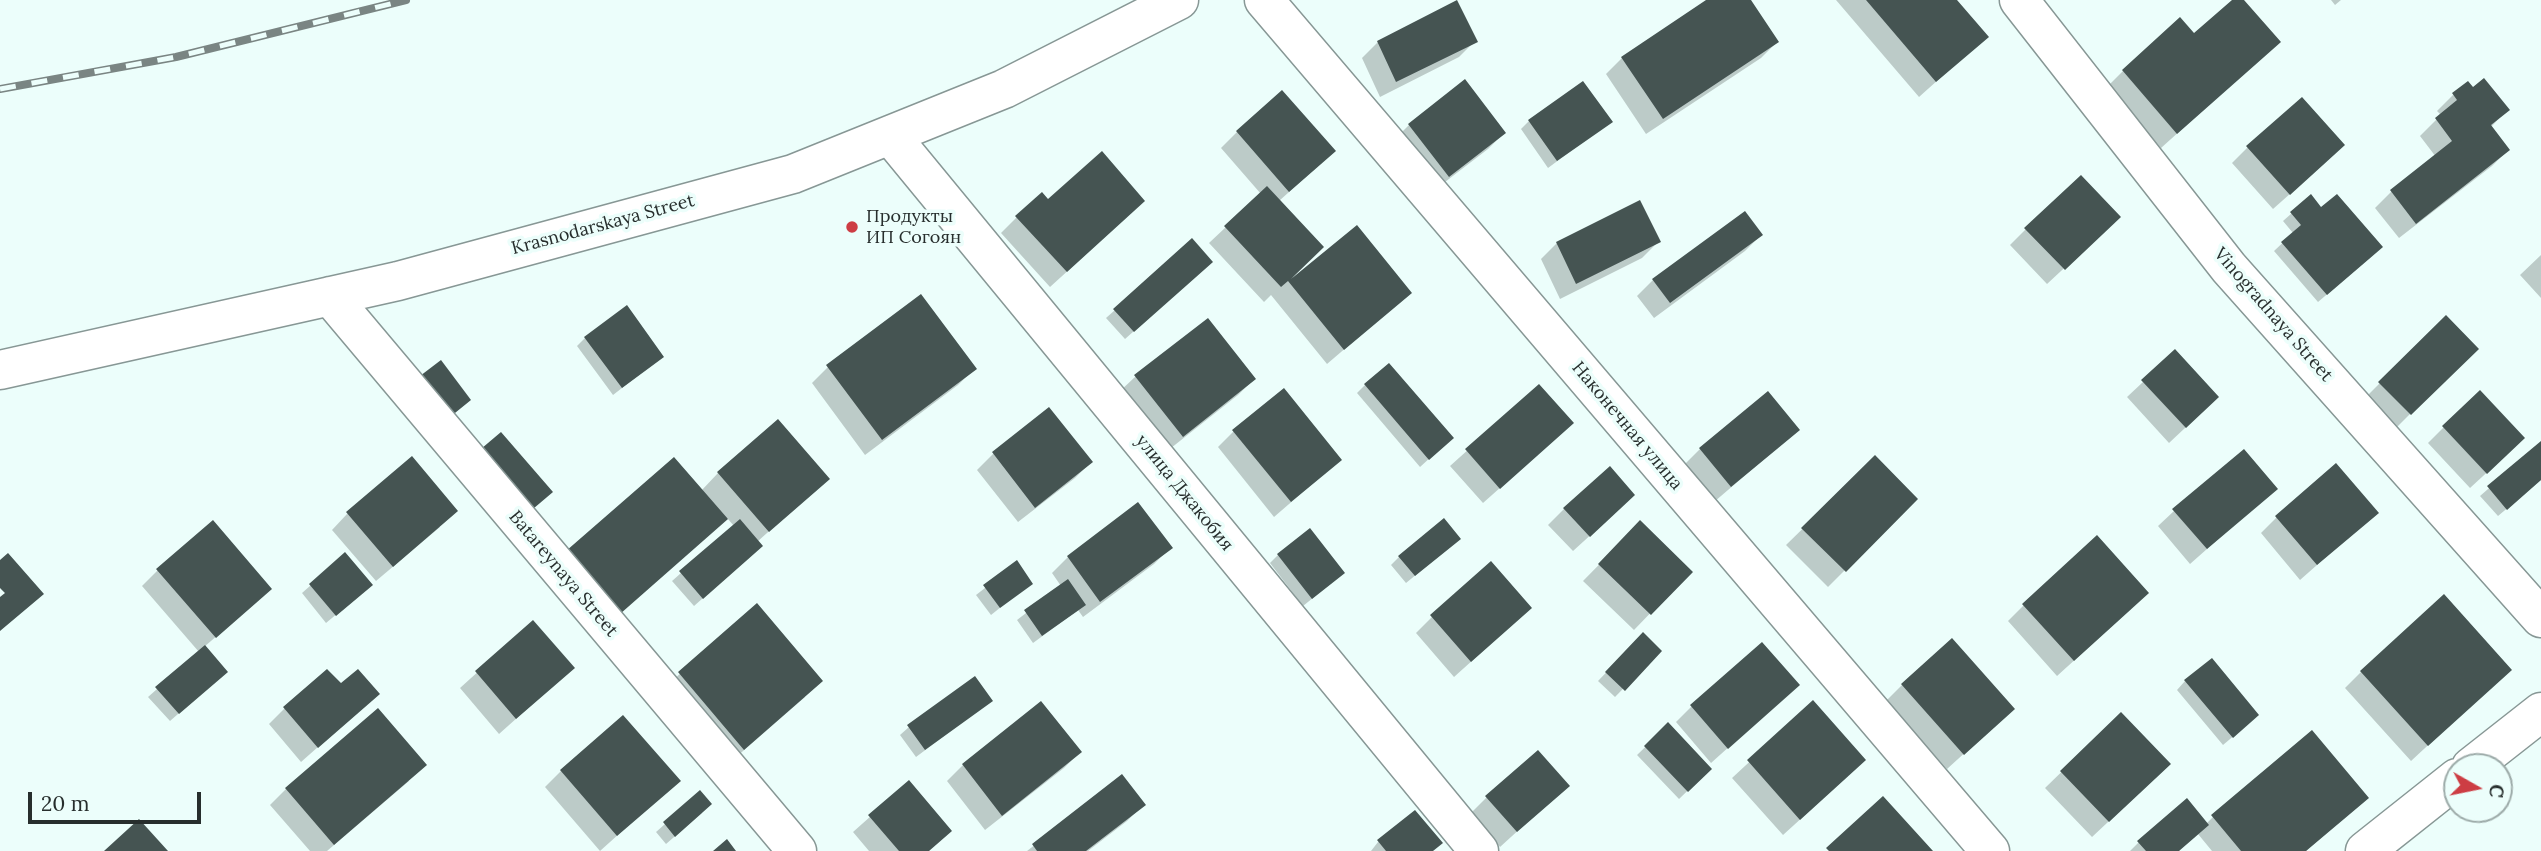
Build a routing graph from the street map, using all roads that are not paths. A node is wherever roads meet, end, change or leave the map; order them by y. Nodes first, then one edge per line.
1 (1179, 0) edge
2 (1264, 0) edge
3 (2019, 0) edge
4 (890, 135) junction
5 (330, 296) junction
6 (0, 370) edge
7 (2541, 618) edge
8 (2541, 712) edge
9 (2489, 753) edge
10 (2443, 789) edge
11 (797, 851) edge
12 (1479, 851) edge
13 (1990, 851) edge
14 (2365, 851) edge

1 - 4 street, Krasnodarskaya Street
2 - 13 street, Наконечная улица
3 - 7 street, Vinogradnaya Street
4 - 5 street, Krasnodarskaya Street
4 - 12 street, улица Джакобия
5 - 6 street, Krasnodarskaya Street
5 - 11 street, Batareynaya Street
8 - 9 street
10 - 14 street

